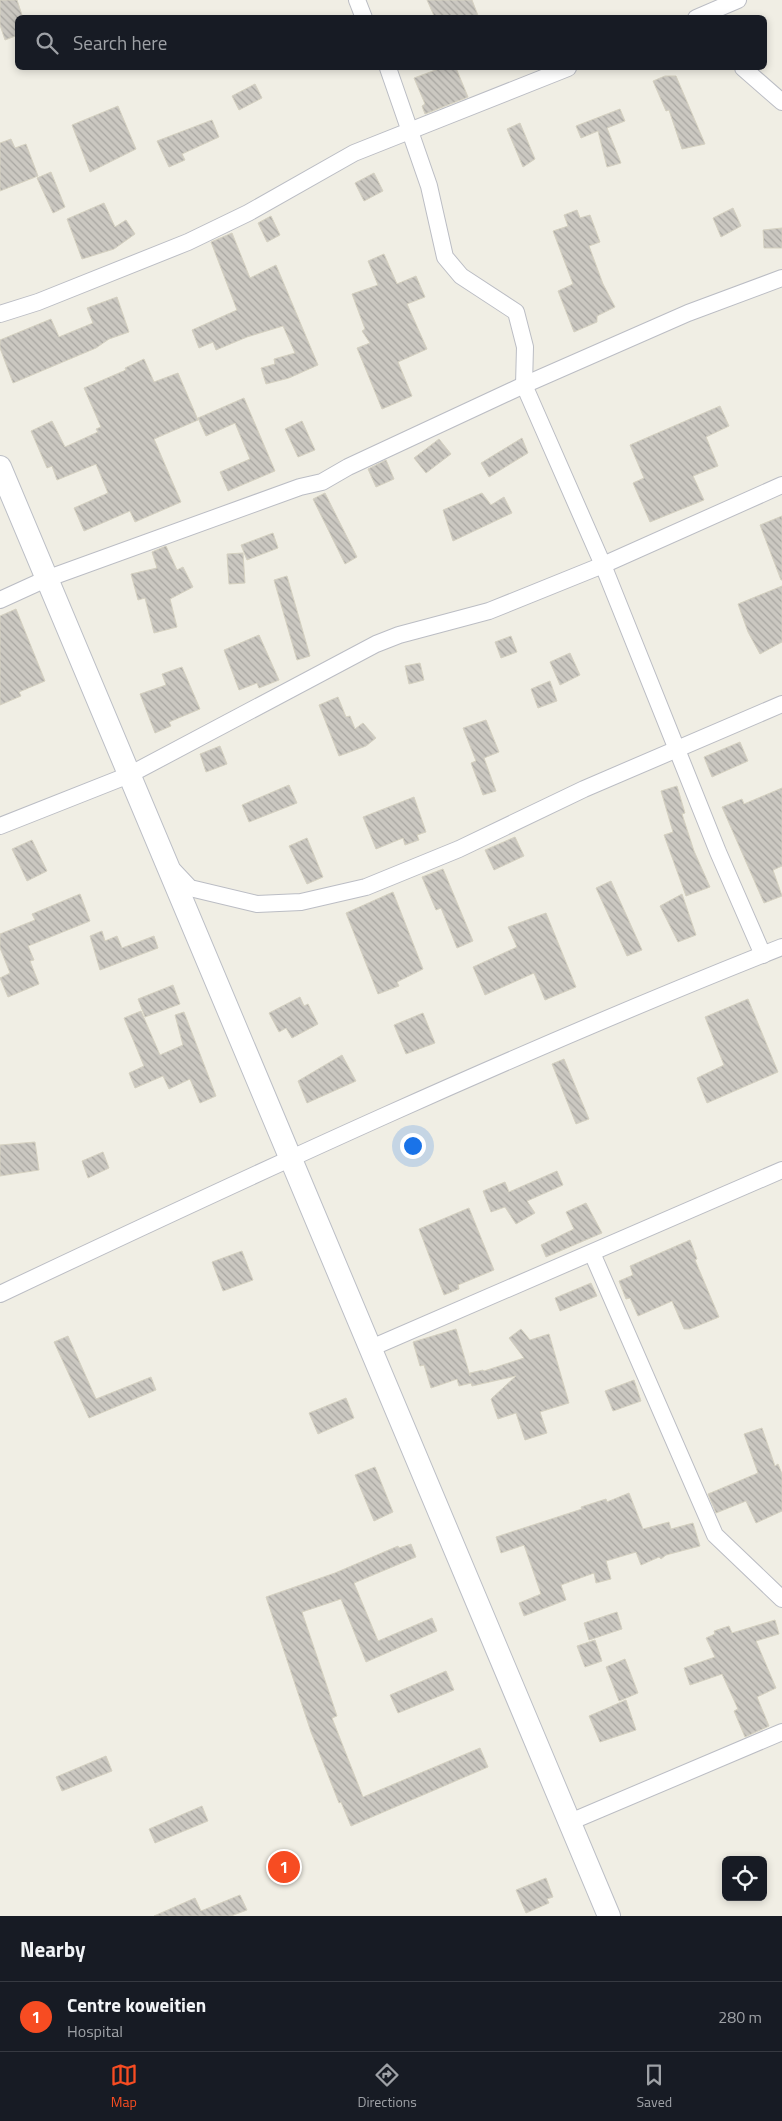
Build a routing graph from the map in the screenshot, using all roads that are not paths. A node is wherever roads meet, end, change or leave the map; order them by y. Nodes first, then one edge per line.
1 (357, 0) edge
2 (738, 0) edge
3 (363, 15) edge
4 (703, 15) edge
5 (389, 70) edge
6 (563, 70) edge
7 (745, 70) edge
8 (782, 102) edge
9 (410, 130) junction
10 (782, 278) edge
11 (0, 314) edge
12 (524, 385) junction
13 (0, 467) edge
14 (782, 484) edge
15 (603, 565) junction
16 (46, 579) junction
17 (0, 600) edge
18 (782, 704) edge
19 (676, 748) junction
20 (129, 775) junction
21 (0, 826) edge
22 (167, 864) junction
23 (782, 947) edge
24 (762, 955) junction
25 (292, 1156) junction
26 (782, 1170) edge
27 (592, 1252) junction
28 (0, 1294) edge
29 (372, 1348) junction
30 (782, 1599) edge
31 (782, 1732) edge
32 (570, 1822) junction
33 (609, 1916) edge

1 - 3 street
2 - 4 street
5 - 9 street
6 - 9 street
7 - 8 street
9 - 11 street
9 - 12 street
10 - 12 street
12 - 15 street
12 - 16 street
13 - 16 street
14 - 15 street
15 - 19 street
15 - 20 street
16 - 17 street
16 - 20 street
18 - 19 street
19 - 22 street
19 - 24 street
20 - 21 street
20 - 22 street
22 - 25 street
23 - 24 street
24 - 25 street
25 - 28 street
25 - 29 street
26 - 27 street
27 - 29 street
27 - 30 street
29 - 32 street
31 - 32 street
32 - 33 street

